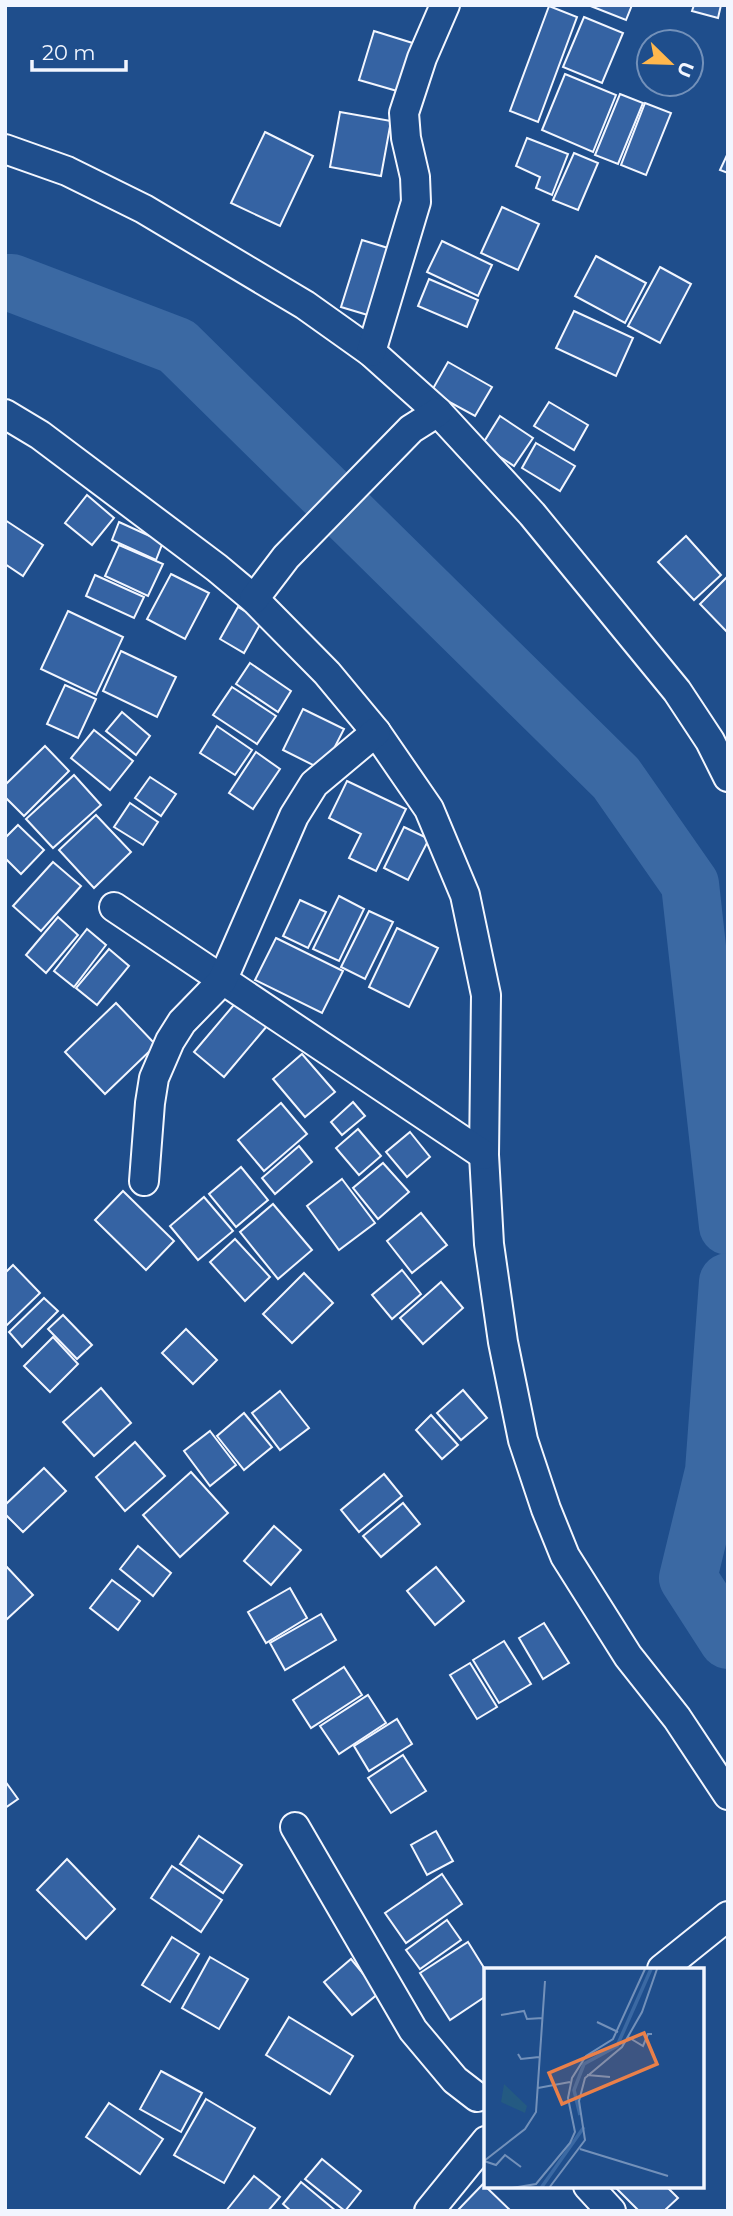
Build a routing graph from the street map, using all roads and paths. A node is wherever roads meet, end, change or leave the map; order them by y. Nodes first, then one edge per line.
1 (445, 5) edge
2 (5, 149) edge
3 (371, 352) junction
4 (438, 412) junction
5 (5, 414) edge
6 (254, 599) junction
7 (376, 732) junction
8 (728, 777) edge
9 (114, 907) dead end
10 (222, 981) junction
11 (484, 1155) junction
12 (144, 1181) dead end
13 (728, 1795) edge
14 (295, 1828) dead end
15 (728, 1916) edge
16 (663, 1968) edge
17 (483, 2097) edge
18 (484, 2143) edge
19 (590, 2188) edge
20 (429, 2211) edge
21 (611, 2211) edge

1 - 3 street
2 - 3 street
3 - 4 street
4 - 6 street
4 - 8 street
5 - 6 street
6 - 7 street
7 - 10 street
7 - 11 street
9 - 10 street
10 - 11 street
10 - 12 street
11 - 13 street
14 - 17 street
15 - 16 street
18 - 20 street
19 - 21 street

